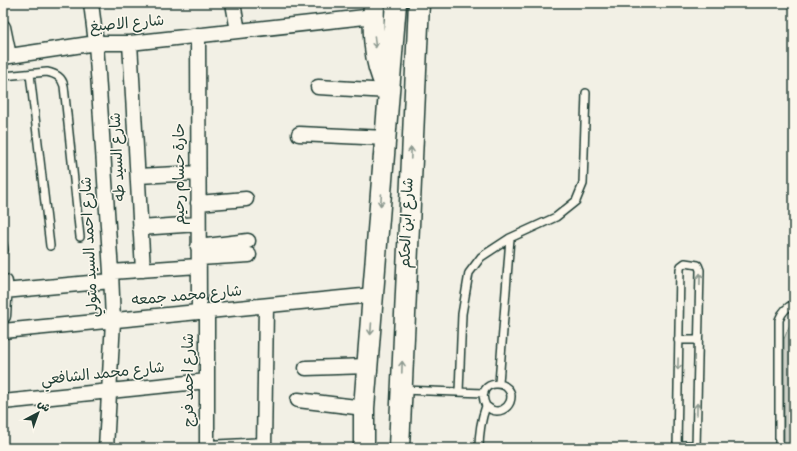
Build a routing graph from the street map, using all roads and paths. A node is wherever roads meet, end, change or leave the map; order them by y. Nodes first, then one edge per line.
1 (91, 3) edge
2 (233, 3) edge
3 (396, 3) edge
4 (418, 3) edge
5 (433, 3) edge
6 (374, 9) edge
7 (3, 27) edge
8 (238, 31) junction
9 (417, 32) junction
10 (198, 35) junction
11 (96, 43) junction
12 (130, 43) junction
13 (6, 56) edge
14 (30, 74) junction
15 (3, 76) edge
16 (318, 87) dead end
17 (389, 91) junction
18 (586, 93) dead end
19 (299, 134) dead end
20 (386, 138) junction
21 (198, 173) junction
22 (138, 176) junction
23 (246, 199) dead end
24 (198, 203) junction
25 (198, 224) junction
26 (140, 228) junction
27 (80, 237) dead end
28 (510, 238) junction
29 (50, 246) dead end
30 (248, 248) dead end
31 (198, 257) junction
32 (143, 270) junction
33 (111, 276) junction
34 (373, 295) junction
35 (794, 304) edge
36 (266, 306) junction
37 (203, 312) junction
38 (3, 316) edge
39 (113, 321) junction
40 (3, 332) edge
41 (678, 340) junction
42 (698, 340) junction
43 (368, 366) junction
44 (306, 368) dead end
45 (207, 381) junction
46 (499, 383) junction
47 (401, 390) junction
48 (109, 391) junction
49 (459, 392) junction
50 (484, 393) junction
51 (298, 400) dead end
52 (3, 402) edge
53 (486, 406) junction
54 (364, 408) junction
55 (264, 446) edge
56 (677, 446) edge
57 (696, 446) edge
58 (106, 448) edge
59 (208, 448) edge
60 (364, 448) edge
61 (399, 448) edge
62 (479, 448) edge
63 (779, 448) edge

1 - 11 street, شارع احمد السيد متولي
2 - 8 street
3 - 17 main road
4 - 9 main road
5 - 9 main road, شارع ابن الحكم
6 - 8 street, شارع الاصبغ
6 -> 17 main road, شارع ابن الحكم
7 - 13 street
8 - 10 street, شارع الاصبغ
47 -> 9 main road, شارع ابن الحكم
10 - 12 street, شارع الاصبغ
10 - 21 street, حارة حسام رحيم
11 - 12 street, شارع الاصبغ
11 - 13 street, شارع الاصبغ
11 - 33 street, شارع احمد السيد متولي
12 - 22 street, شارع السيد طه
14 - 15 lane
14 - 27 lane
14 - 29 lane
16 - 17 street
17 - 20 main road, شارع ابن الحكم
18 - 28 lane
19 - 20 street
20 -> 34 main road, شارع ابن الحكم
21 - 22 street
21 - 24 street, حارة حسام رحيم
22 - 26 street, شارع السيد طه
23 - 24 street
24 - 25 street, حارة حسام رحيم
25 - 26 street
25 - 31 street, حارة حسام رحيم
26 - 32 street, شارع السيد طه
28 - 46 lane
28 - 49 lane
30 - 31 street
31 - 32 street
31 - 37 street, حارة حسام رحيم
32 - 33 street
33 - 38 street
33 - 39 street, شارع احمد السيد متولي
34 - 36 street, شارع محمد جمعه
34 -> 43 main road, شارع ابن الحكم
35 - 63 lane
36 - 37 street, شارع محمد جمعه
36 - 55 street
37 - 39 street, شارع محمد جمعه
37 - 45 street, شارع احمد فرج
39 - 40 street, شارع محمد جمعه
39 - 48 street, شارع احمد السيد متولي
41 - 42 lane
42 -> 41 lane
41 -> 56 lane
57 -> 42 lane
43 - 44 street
43 - 54 main road, شارع ابن الحكم
45 - 48 street, شارع محمد الشافعي
45 - 59 street, شارع احمد فرج
46 - 50 lane
46 - 53 lane
47 - 49 lane
47 - 61 main road, شارع ابن الحكم
48 - 52 street, شارع محمد الشافعي
48 - 58 street, شارع احمد السيد متولي
49 - 50 lane
50 - 53 lane
51 - 54 street
53 - 62 lane
54 - 60 main road, شارع ابن الحكم
55 - 59 street
56 - 57 lane

